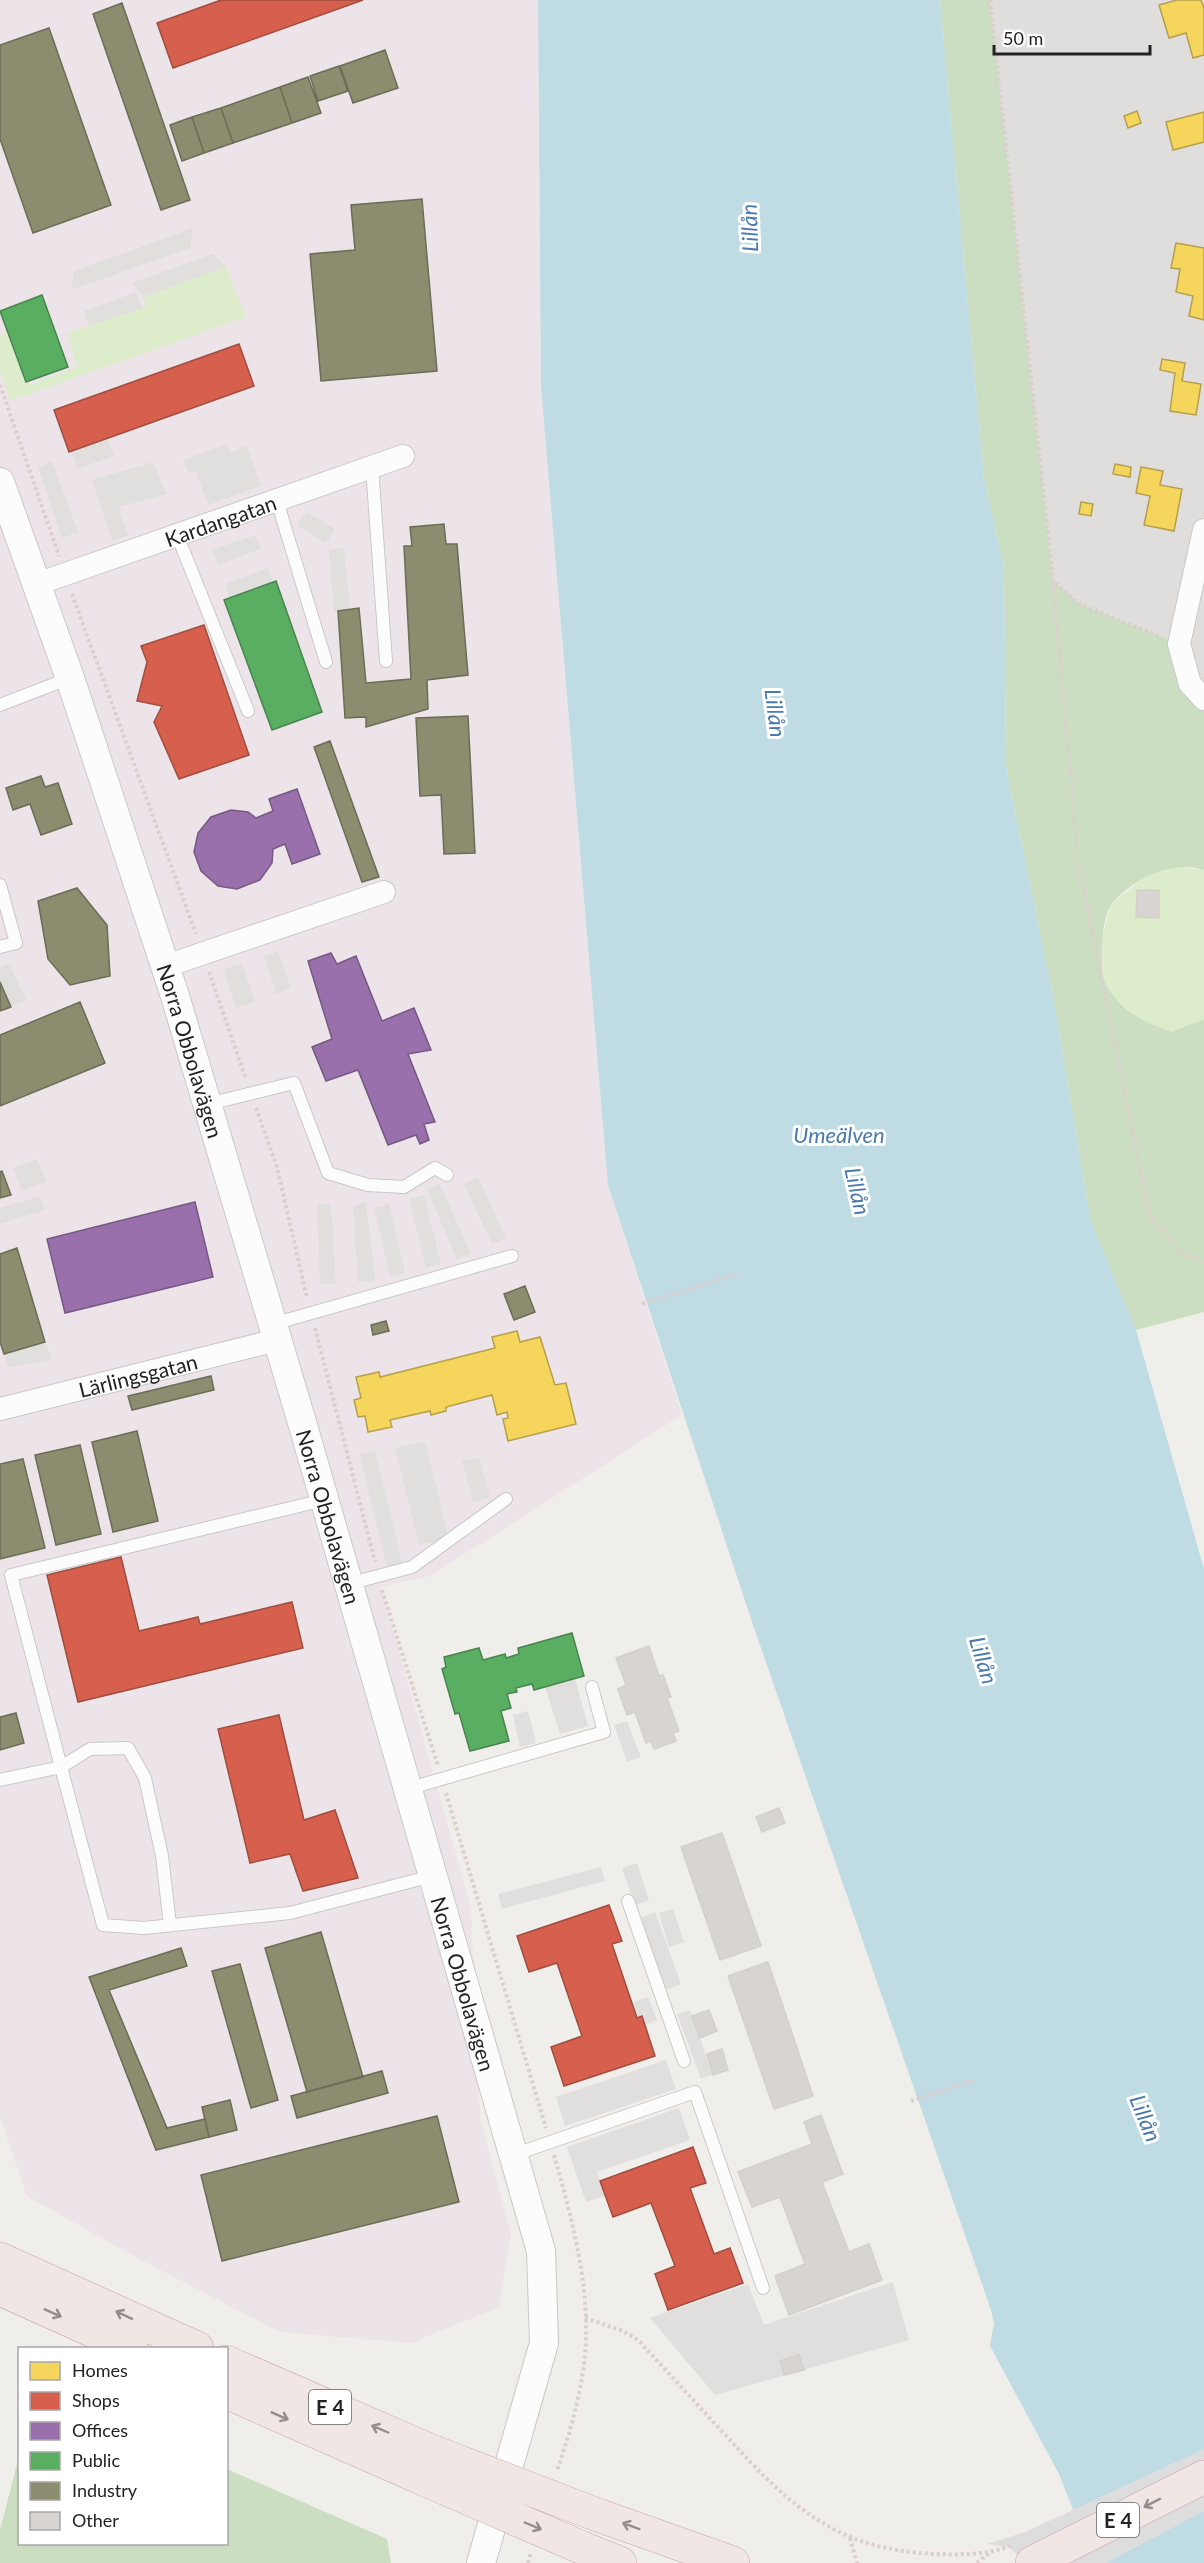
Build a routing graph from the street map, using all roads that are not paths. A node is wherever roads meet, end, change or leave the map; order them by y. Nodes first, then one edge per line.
1 (403, 456) dead end
2 (372, 467) junction
3 (0, 482) edge
4 (277, 501) junction
5 (1204, 530) edge
6 (177, 535) junction
7 (37, 584) junction
8 (386, 661) dead end
9 (326, 662) dead end
10 (70, 678) junction
11 (1204, 699) edge
12 (0, 705) edge
13 (248, 711) dead end
14 (0, 885) edge
15 (384, 892) dead end
16 (0, 947) edge
17 (166, 966) junction
18 (208, 1104) junction
19 (447, 1175) dead end
20 (512, 1256) dead end
21 (275, 1332) junction
22 (0, 1409) edge
23 (506, 1499) dead end
24 (324, 1500) junction
25 (5, 1576) edge
26 (348, 1584) junction
27 (592, 1687) dead end
28 (61, 1767) junction
29 (0, 1780) edge
30 (407, 1789) junction
31 (432, 1876) junction
32 (628, 1901) dead end
33 (170, 1925) junction
34 (684, 2061) dead end
35 (513, 2156) junction
36 (0, 2259) edge
37 (763, 2288) dead end
38 (0, 2289) edge
39 (126, 2347) edge
40 (192, 2347) edge
41 (228, 2363) edge
42 (228, 2393) edge
43 (427, 2465) junction
44 (1204, 2476) edge
45 (1204, 2502) edge
46 (1020, 2555) edge
47 (481, 2563) edge
48 (620, 2563) edge
49 (733, 2563) edge
50 (1084, 2563) edge

1 - 2 street, Kardangatan
2 - 4 street, Kardangatan
2 - 8 lane
3 - 7 street, Norra Obbolavägen
4 - 6 street, Kardangatan
4 - 9 lane
5 - 11 street
6 - 7 street, Kardangatan
6 - 13 lane
7 - 10 street, Norra Obbolavägen
10 - 12 lane
10 - 17 street, Norra Obbolavägen
14 - 16 lane
15 - 17 street
17 - 18 street, Norra Obbolavägen
18 - 19 lane
18 - 21 street, Norra Obbolavägen
20 - 21 lane, Lärlingsgatan
21 - 22 street, Lärlingsgatan
21 - 24 street, Norra Obbolavägen
23 - 26 lane
24 - 25 lane
24 - 26 street, Norra Obbolavägen
25 - 28 lane
26 - 30 street, Norra Obbolavägen
27 - 30 lane
28 - 29 lane
28 - 33 lane
28 - 33 lane
30 - 31 street, Norra Obbolavägen
31 - 33 lane
31 - 35 street, Norra Obbolavägen
32 - 34 lane
35 - 37 lane
35 - 47 street, Norra Obbolavägen
40 -> 36 highway
38 -> 39 highway
43 -> 41 highway, E 4
42 -> 43 highway, E 4
43 -> 48 highway, E 4, bridge
49 -> 43 highway, E 4, bridge
44 -> 46 highway, E 4
45 - 50 highway, E 4

